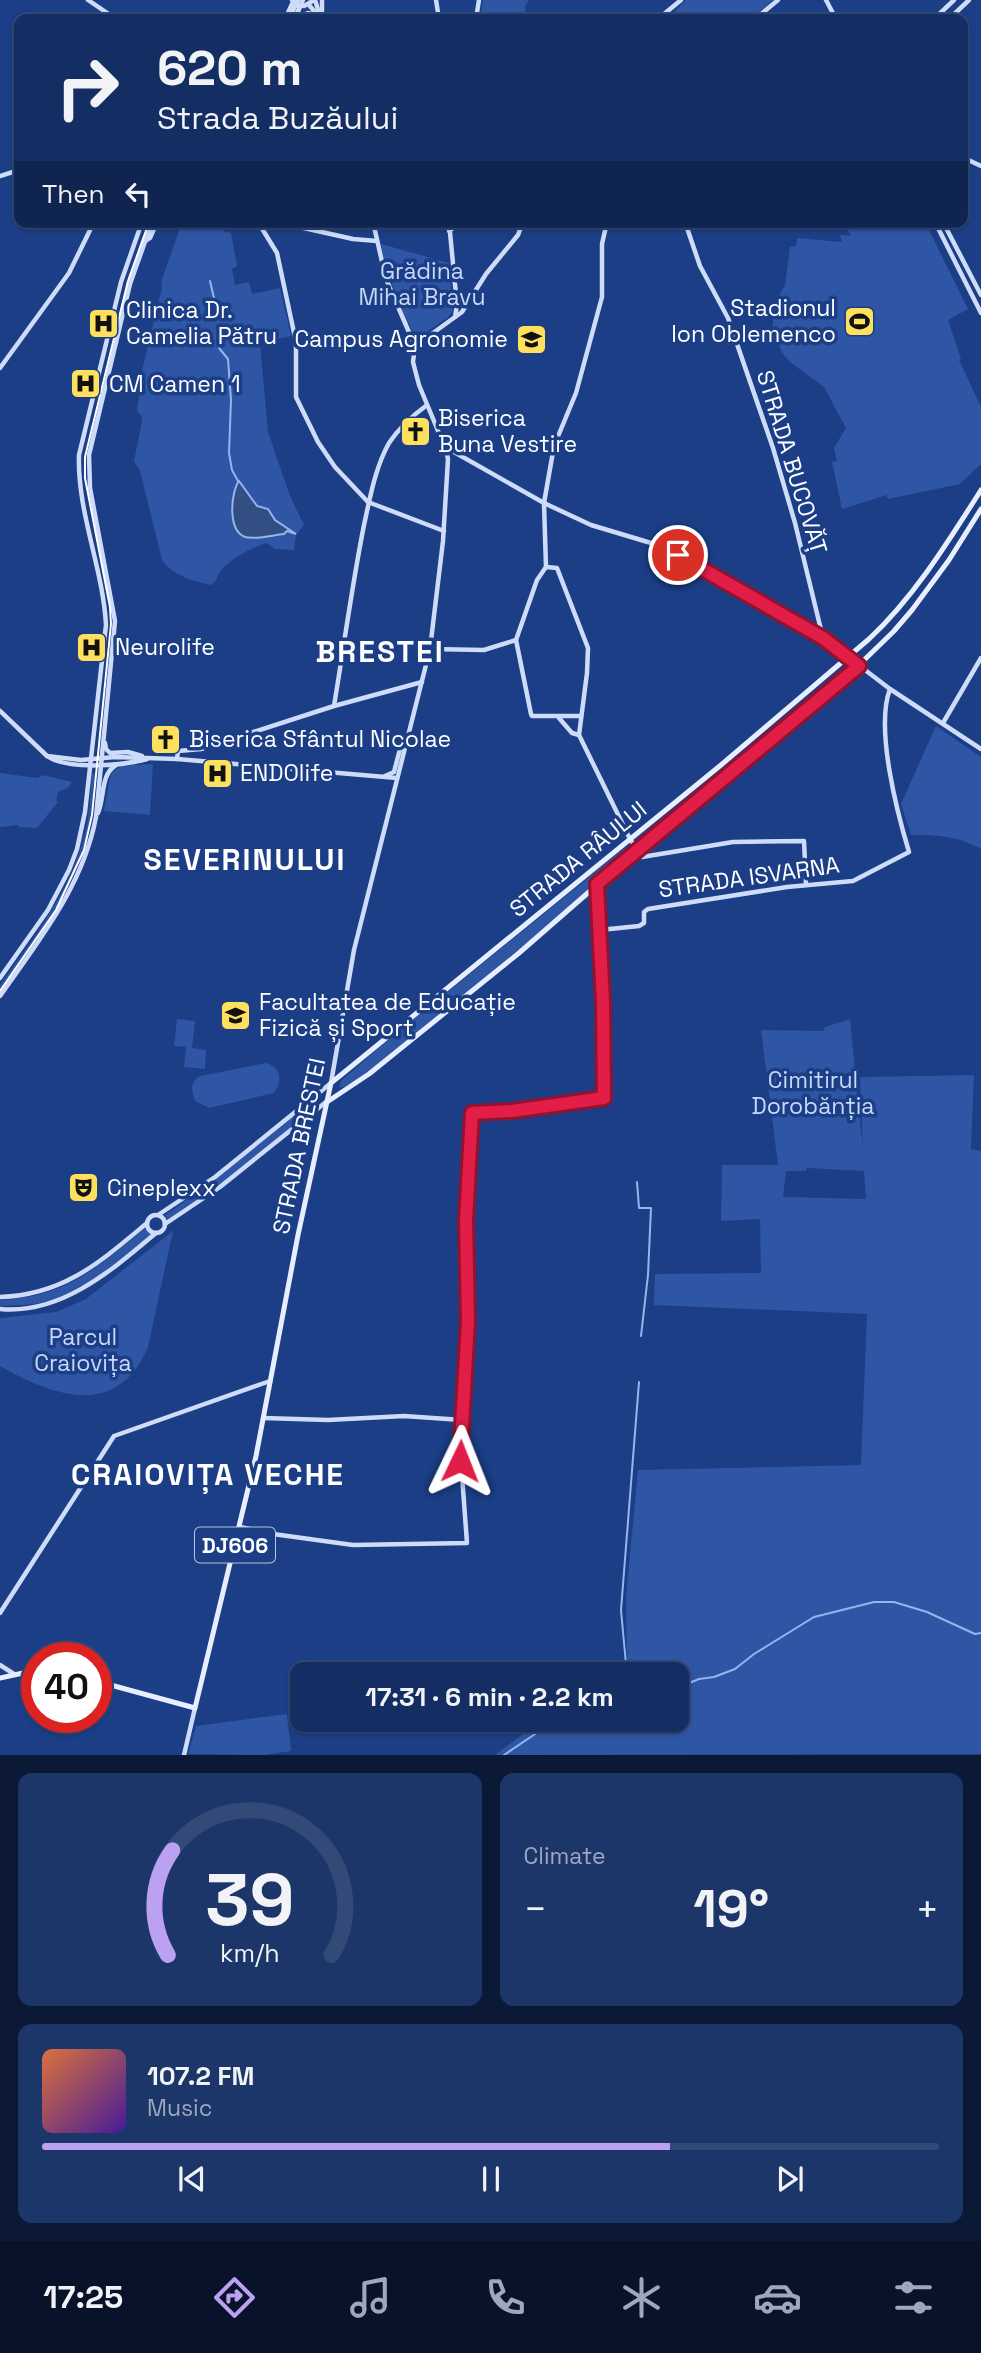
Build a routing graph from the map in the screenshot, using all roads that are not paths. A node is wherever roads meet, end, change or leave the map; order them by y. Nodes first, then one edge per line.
1 (88, 0) edge
2 (315, 0) edge
3 (681, 0) edge
4 (778, 0) edge
5 (954, 0) edge
6 (969, 0) edge
7 (300, 2) edge
8 (109, 14) edge
9 (315, 14) edge
10 (664, 14) edge
11 (761, 14) edge
12 (939, 14) edge
13 (954, 14) edge
14 (91, 228) edge
15 (140, 228) edge
16 (151, 228) edge
17 (262, 228) edge
18 (303, 228) edge
19 (374, 228) edge
20 (453, 228) edge
21 (521, 228) edge
22 (606, 228) edge
23 (687, 228) edge
24 (938, 228) edge
25 (946, 228) edge
26 (449, 231) joint
27 (377, 241) junction
28 (981, 295) edge
29 (981, 313) edge
30 (455, 318) junction
31 (415, 346) junction
32 (0, 368) edge
33 (427, 405) junction
34 (446, 450) junction
35 (981, 490) edge
36 (368, 502) junction
37 (544, 502) junction
38 (981, 509) edge
39 (444, 531) junction
40 (546, 567) junction
41 (823, 638) junction
42 (516, 640) junction
43 (430, 649) junction
44 (848, 657) junction
45 (981, 659) edge
46 (859, 666) junction
47 (422, 682) junction
48 (890, 689) junction
49 (334, 706) junction
50 (0, 711) edge
51 (581, 716) junction
52 (558, 717) junction
53 (943, 723) junction
54 (579, 734) junction
55 (104, 735) junction
56 (405, 744) junction
57 (981, 749) edge
58 (149, 758) junction
59 (177, 759) junction
60 (101, 761) junction
61 (89, 762) junction
62 (119, 762) junction
63 (382, 777) junction
64 (397, 778) junction
65 (96, 817) junction
66 (630, 839) junction
67 (636, 851) junction
68 (597, 884) junction
69 (806, 885) junction
70 (600, 930) junction
71 (0, 978) edge
72 (0, 996) edge
73 (333, 1070) junction
74 (343, 1074) junction
75 (331, 1083) junction
76 (327, 1101) junction
77 (158, 1215) junction
78 (147, 1223) junction
79 (165, 1224) junction
80 (156, 1233) junction
81 (0, 1297) edge
82 (0, 1309) edge
83 (270, 1381) junction
84 (263, 1418) junction
85 (462, 1420) junction
86 (240, 1527) junction
87 (0, 1613) edge
88 (0, 1665) edge
89 (21, 1673) edge
90 (14, 1674) junction
91 (0, 1678) edge
92 (112, 1685) edge
93 (195, 1708) junction
94 (184, 1755) edge

1 - 8 street
2 - 7 street
3 - 10 street
4 - 11 street
5 - 12 street
6 - 13 street
7 - 9 street
14 - 32 street
15 - 61 street
16 - 55 street
17 - 36 street
18 - 27 street
19 - 27 street, STRADA BRESTEI / DJ606
20 - 26 street
21 - 30 street
22 - 37 street
23 - 41 street, STRADA BUCOVĂȚ
24 - 29 street
25 - 28 street
26 - 30 street
27 - 31 street, STRADA BRESTEI / DJ606
30 - 31 street
31 - 33 street, STRADA BRESTEI / DJ606
33 - 34 street, STRADA BRESTEI / DJ606
33 - 36 street
34 - 37 street
34 - 39 street, STRADA BRESTEI / DJ606
35 - 44 main road, STRADA RÂULUI
36 - 39 street
36 - 49 street
37 - 40 street
37 - 41 street
38 - 46 main road, STRADA RÂULUI
39 - 43 street, STRADA BRESTEI / DJ606
40 - 42 street
40 - 51 street
41 - 44 street
42 - 43 street
42 - 52 street
43 - 47 street, STRADA BRESTEI / DJ606
44 - 46 street
44 - 66 main road, STRADA RÂULUI
45 - 53 street
46 - 48 street
46 - 67 main road, STRADA RÂULUI
47 - 49 street
47 - 56 street, STRADA BRESTEI / DJ606
48 - 53 street
48 - 69 street, STRADA ISVARNA
49 - 59 street
50 - 61 street
51 - 52 street
51 - 54 street
52 - 54 street
53 - 57 street
54 - 66 street
55 - 58 street
55 - 60 street
56 - 63 street
56 - 64 street, STRADA BRESTEI / DJ606
58 - 59 street
58 - 60 street
58 - 62 street
59 - 63 street
60 - 61 street
60 - 62 street
60 - 65 street
61 - 71 street
62 - 65 street
63 - 64 street
64 - 73 street, STRADA BRESTEI / DJ606
65 - 72 street
66 - 67 street
66 - 74 main road, STRADA RÂULUI
67 - 68 main road, STRADA RÂULUI
67 - 69 street
68 - 70 street
68 - 76 main road, STRADA RÂULUI
69 - 70 street, STRADA ISVARNA
70 - 85 street
73 - 74 street
73 - 75 street, STRADA BRESTEI / DJ606
74 - 75 main road, STRADA RÂULUI
75 - 76 main road, STRADA BRESTEI / DJ606
75 - 77 street, STRADA RÂULUI
76 - 79 street, STRADA RÂULUI
76 - 83 main road, STRADA BRESTEI / DJ606
77 - 78 street, STRADA RÂULUI
77 - 79 street
78 - 80 street
78 - 81 street, STRADA RÂULUI
79 - 80 street, STRADA RÂULUI
80 - 82 street, STRADA RÂULUI
83 - 84 main road, STRADA BRESTEI / DJ606
83 - 87 street
84 - 85 street
84 - 86 main road, STRADA BRESTEI / DJ606
85 - 86 street
86 - 93 main road, STRADA BRESTEI / DJ606
88 - 90 street
89 - 90 main road
90 - 91 main road
92 - 93 main road
93 - 94 street, STRADA BRESTEI / DJ606

